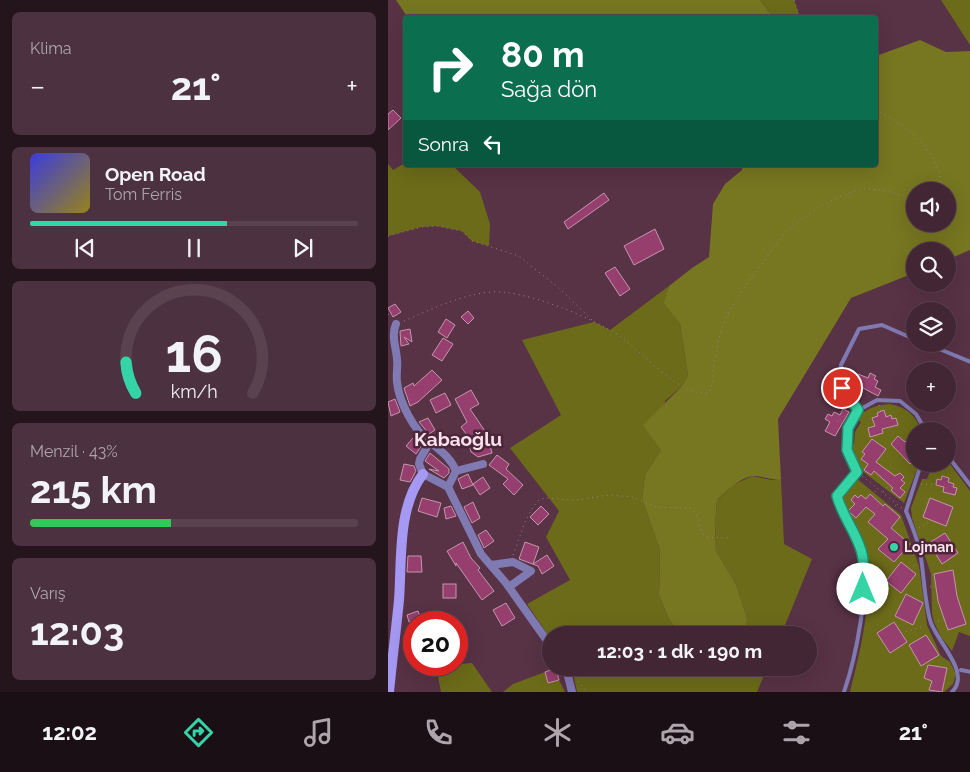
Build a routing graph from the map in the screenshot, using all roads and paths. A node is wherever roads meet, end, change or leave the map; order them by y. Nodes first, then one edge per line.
1 (794, 0) edge
2 (799, 15) edge
3 (878, 111) edge
4 (940, 182) edge
5 (906, 197) edge
6 (388, 236) edge
7 (594, 322) junction
8 (396, 324) joint
9 (906, 335) edge
10 (946, 352) edge
11 (970, 362) edge
12 (858, 410) junction
13 (837, 421) dead end
14 (922, 422) edge
15 (848, 428) junction
16 (430, 442) junction
17 (483, 464) dead end
18 (956, 467) edge
19 (456, 471) junction
20 (857, 472) junction
21 (919, 472) edge
22 (423, 474) junction
23 (916, 483) junction
24 (889, 485) dead end
25 (933, 485) dead end
26 (970, 486) edge
27 (448, 487) junction
28 (878, 489) junction
29 (883, 493) junction
30 (872, 496) dead end
31 (897, 504) junction
32 (892, 510) dead end
33 (906, 511) junction
34 (930, 520) dead end
35 (914, 532) junction
36 (731, 538) dead end
37 (510, 562) junction
38 (491, 565) junction
39 (510, 587) junction
40 (927, 625) dead end
41 (542, 634) edge
42 (901, 634) dead end
43 (961, 670) junction
44 (970, 672) edge
45 (568, 676) edge
46 (956, 691) edge
47 (389, 692) edge
48 (572, 692) edge
49 (844, 692) edge

1 - 2 path
3 - 4 path
5 - 7 path
6 - 7 path
7 - 8 path
8 - 16 street
9 - 12 lane
10 - 11 lane
12 - 14 lane
12 - 15 lane
13 - 15 path
15 - 20 lane
16 - 19 street
16 - 22 street
17 - 19 street
18 - 26 lane
19 - 27 street
20 - 28 path
20 - 49 lane
21 - 23 lane
22 - 27 street
22 - 47 street
23 - 25 path
23 - 33 lane
24 - 29 path
27 - 38 street
28 - 29 path
28 - 30 path
29 - 31 path
31 - 32 path
31 - 33 path
33 - 35 lane
34 - 35 path
35 - 43 lane
36 - 37 path
37 - 38 street
37 - 39 street
38 - 39 street
39 - 41 street
40 - 42 path
43 - 44 lane
43 - 46 lane
45 - 48 street

